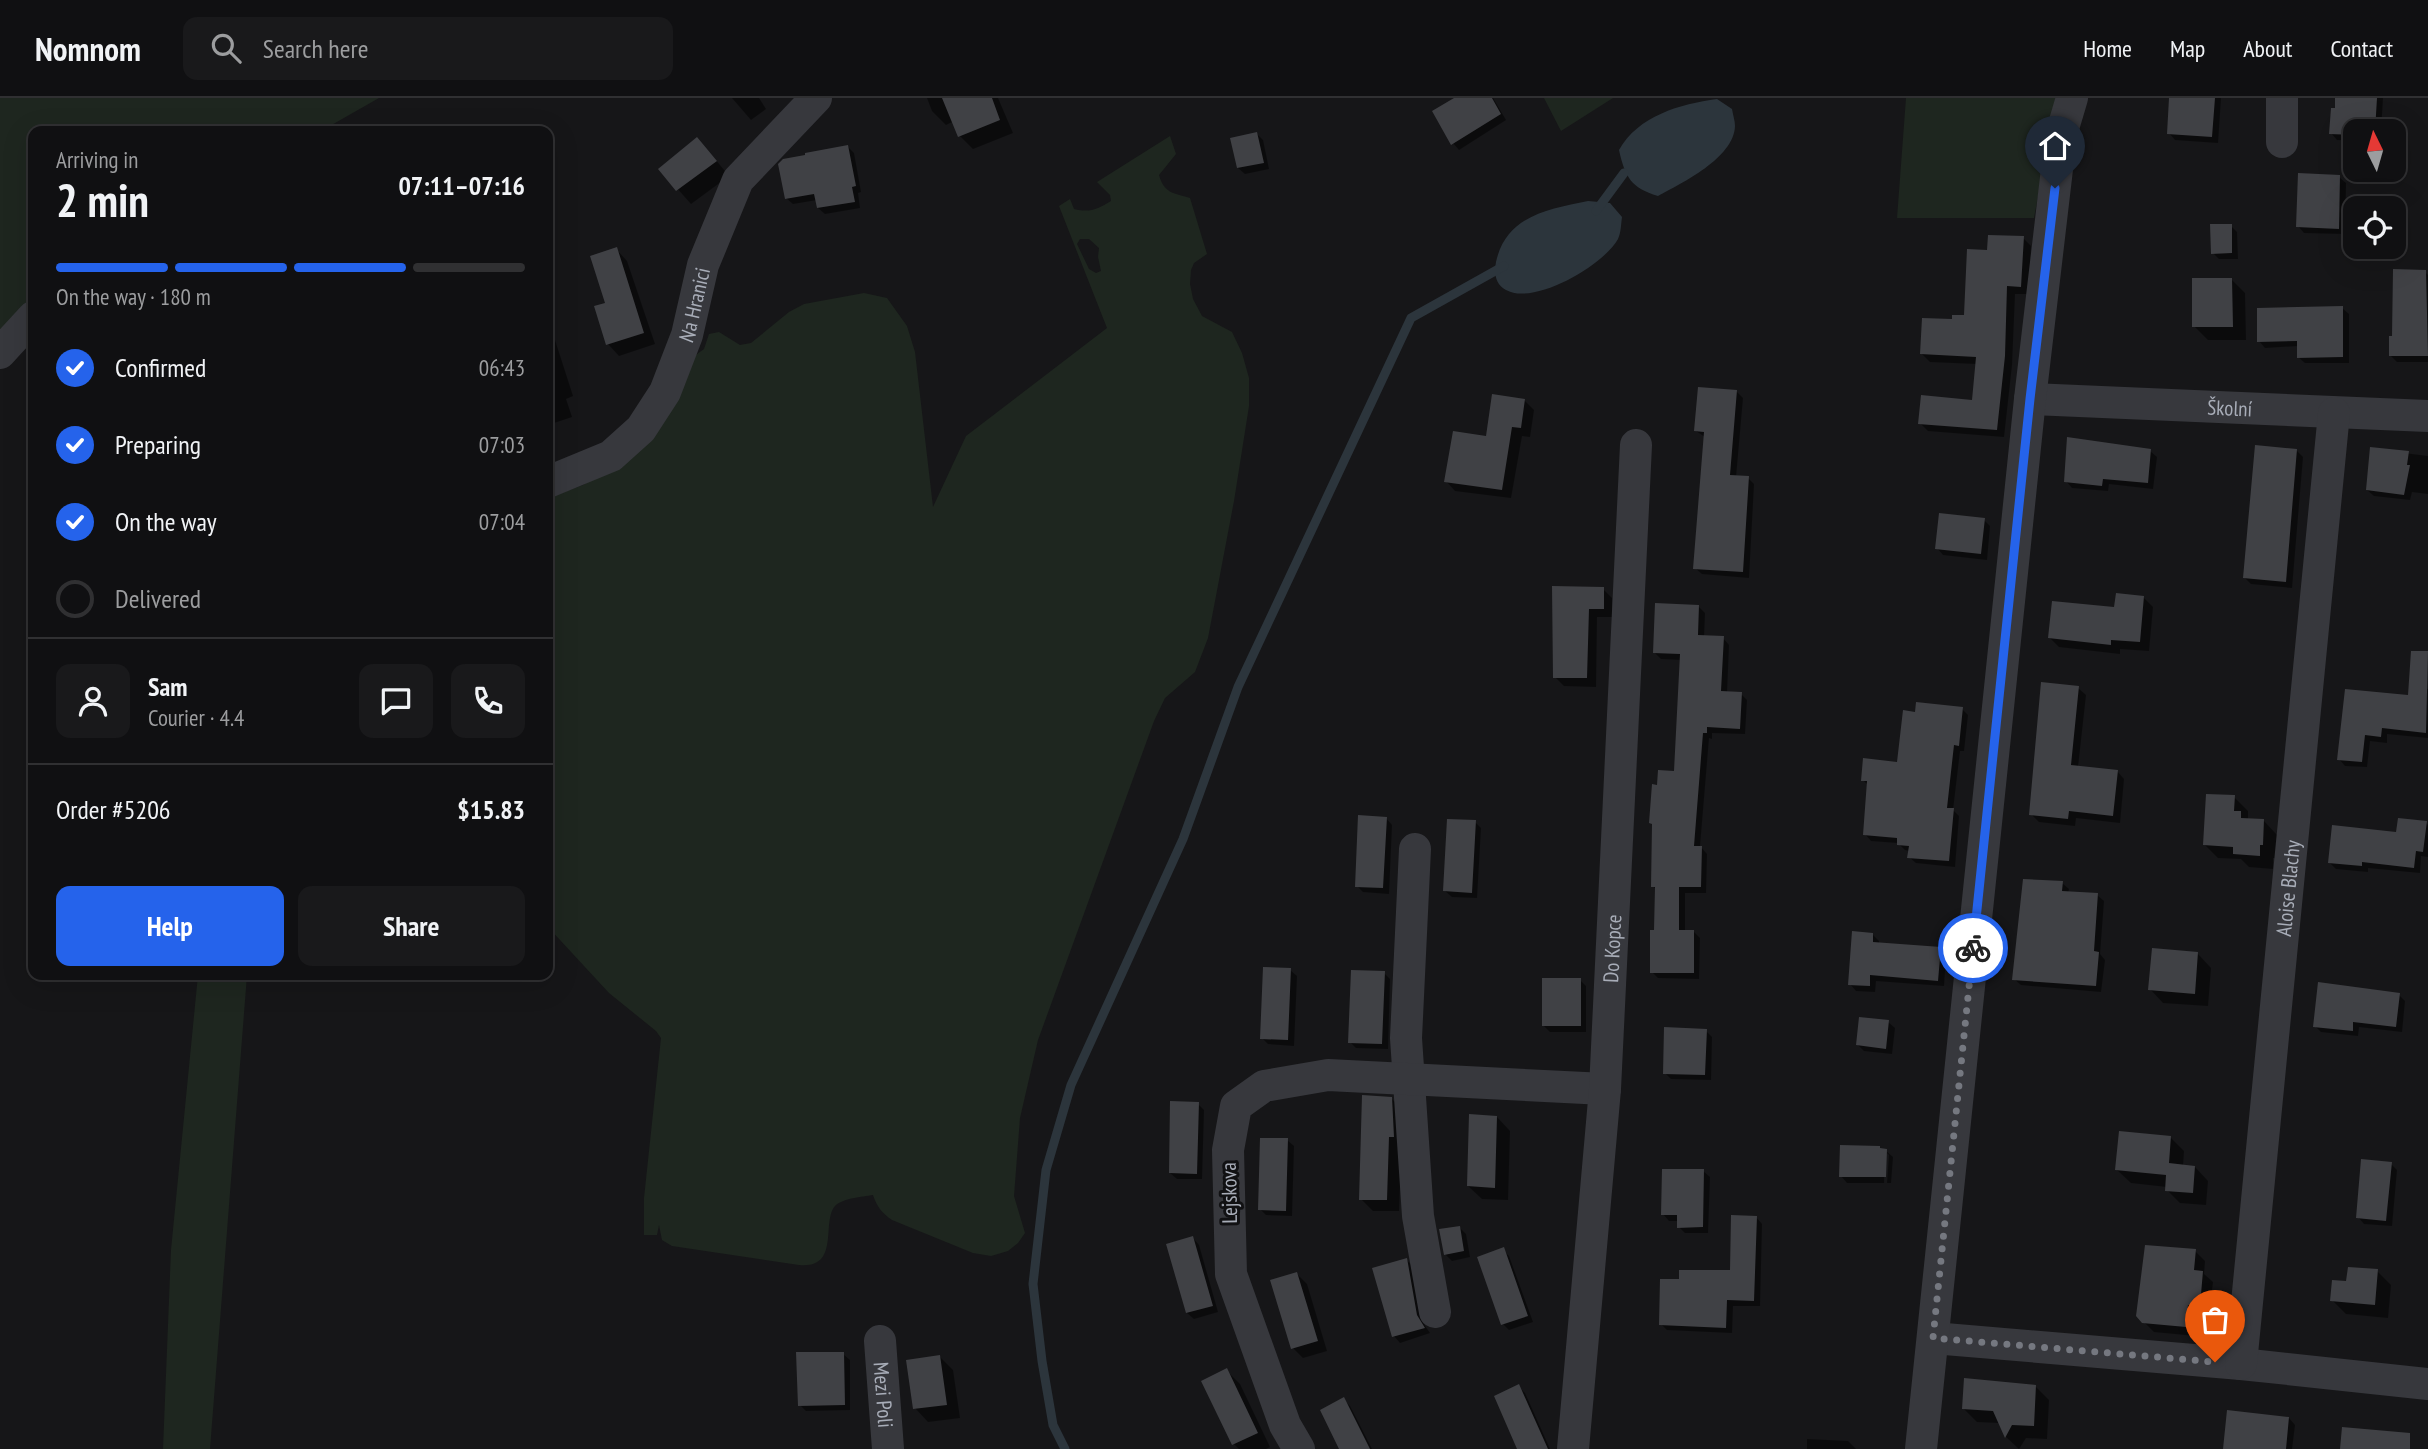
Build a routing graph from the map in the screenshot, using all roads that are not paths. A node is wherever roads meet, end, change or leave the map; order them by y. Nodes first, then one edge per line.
1 (816, 98) edge
2 (2072, 98) edge
3 (2282, 98) edge
4 (2282, 142) dead end
5 (28, 322) edge
6 (0, 353) edge
7 (2030, 399) junction
8 (2334, 414) junction
9 (2428, 416) edge
10 (1636, 445) dead end
11 (553, 480) edge
12 (1415, 849) dead end
13 (1410, 1078) junction
14 (1605, 1089) junction
15 (1435, 1312) dead end
16 (1933, 1338) junction
17 (880, 1341) dead end
18 (2241, 1364) junction
19 (2428, 1384) edge
20 (888, 1449) edge
21 (1299, 1449) edge
22 (1573, 1449) edge
23 (1921, 1449) edge

1 - 11 street, Na Hranici
2 - 7 street
3 - 4 street
5 - 6 street
7 - 8 street, Školní
7 - 16 street
8 - 9 street, Školní
8 - 18 street, Aloise Blachy
10 - 14 street, Do Kopce
12 - 13 street
13 - 14 street, Lejskova
13 - 15 street
13 - 21 street, Lejskova
14 - 22 street, Do Kopce
16 - 18 street
16 - 23 street
17 - 20 street, Mezi Poli
18 - 19 street

